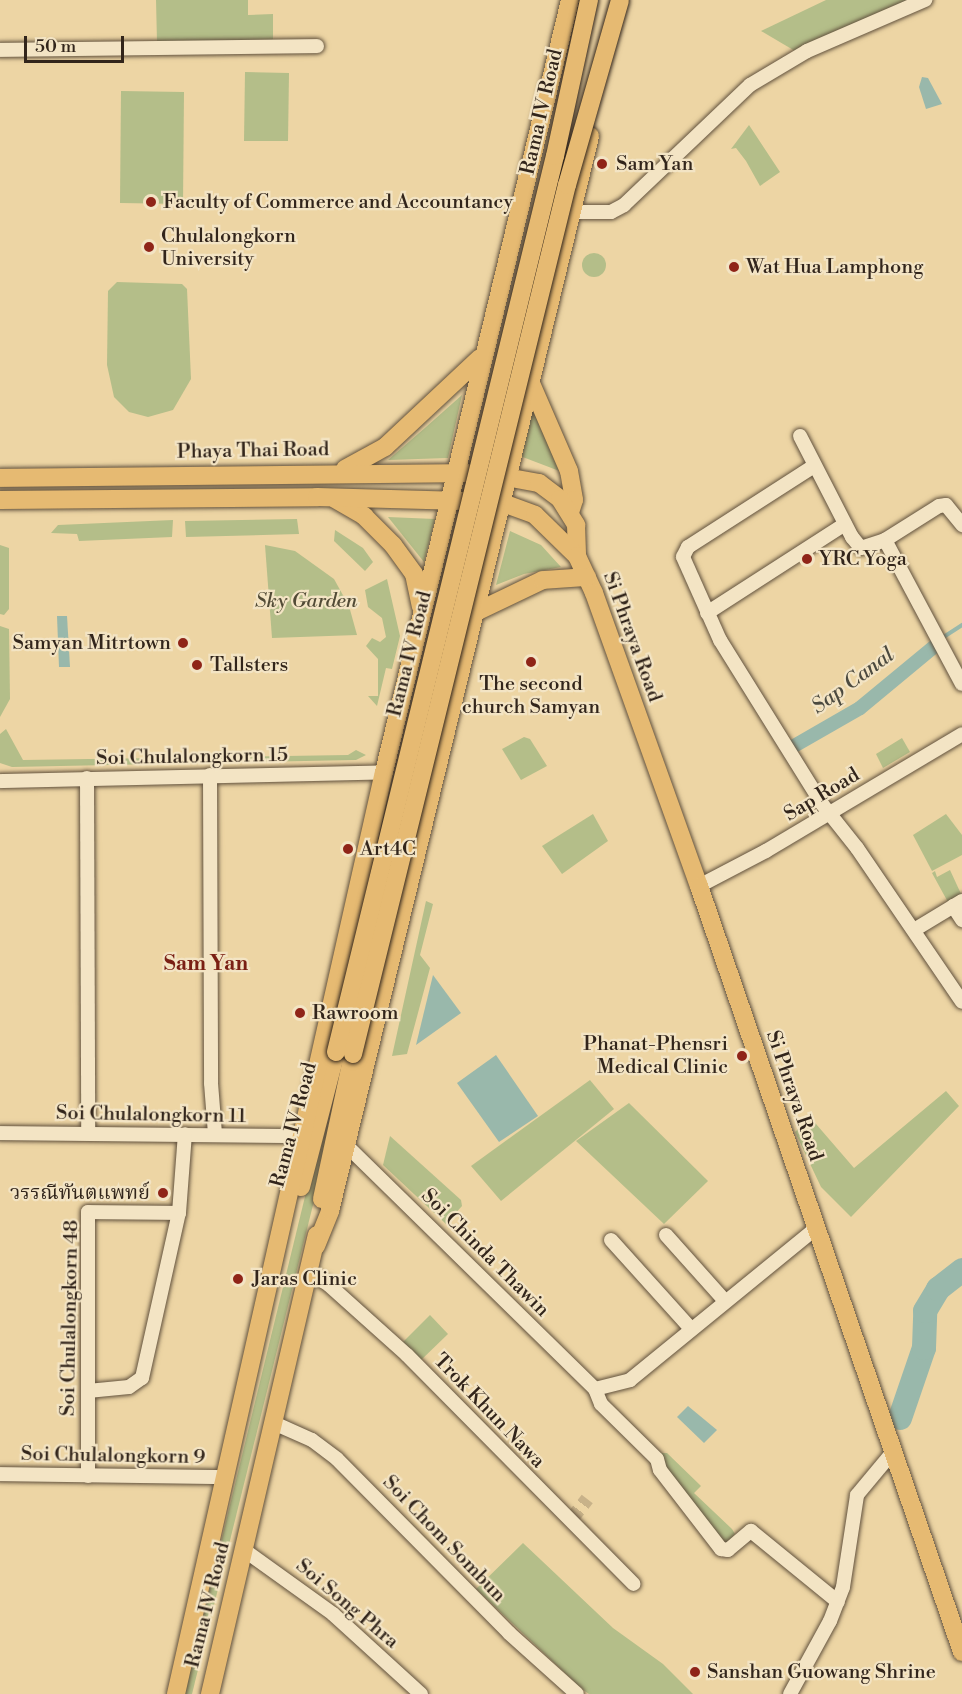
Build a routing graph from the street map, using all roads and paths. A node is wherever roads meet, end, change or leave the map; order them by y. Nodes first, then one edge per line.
1 (570, 0) edge
2 (591, 0) edge
3 (614, 0) edge
4 (622, 0) edge
5 (925, 0) edge
6 (317, 46) dead end
7 (0, 50) edge
8 (530, 162) junction
9 (580, 174) junction
10 (571, 212) junction
11 (483, 355) junction
12 (530, 381) junction
13 (800, 436) dead end
14 (814, 466) junction
15 (338, 472) junction
16 (456, 473) junction
17 (507, 476) junction
18 (0, 478) edge
19 (333, 498) junction
20 (450, 499) junction
21 (0, 500) edge
22 (500, 502) junction
23 (570, 512) junction
24 (845, 524) junction
25 (962, 525) edge
26 (885, 540) junction
27 (577, 556) junction
28 (587, 577) junction
29 (474, 613) junction
30 (707, 613) junction
31 (422, 616) junction
32 (962, 684) edge
33 (396, 725) junction
34 (962, 734) edge
35 (443, 736) junction
36 (384, 772) junction
37 (210, 775) junction
38 (87, 778) junction
39 (0, 781) edge
40 (830, 813) junction
41 (699, 886) junction
42 (958, 904) edge
43 (962, 920) edge
44 (914, 930) junction
45 (962, 1002) edge
46 (344, 1053) junction
47 (88, 1131) junction
48 (0, 1132) edge
49 (185, 1134) junction
50 (215, 1134) junction
51 (302, 1136) junction
52 (346, 1145) junction
53 (179, 1213) junction
54 (816, 1229) junction
55 (666, 1235) dead end
56 (611, 1240) dead end
57 (316, 1246) junction
58 (310, 1273) junction
59 (271, 1274) junction
60 (725, 1301) junction
61 (691, 1329) junction
62 (595, 1389) junction
63 (88, 1391) junction
64 (276, 1424) junction
65 (892, 1453) junction
66 (0, 1474) edge
67 (88, 1476) junction
68 (225, 1477) junction
69 (244, 1550) junction
70 (634, 1584) dead end
71 (838, 1602) junction
72 (962, 1652) edge
73 (176, 1694) edge
74 (210, 1694) edge
75 (421, 1694) edge
76 (578, 1694) edge
77 (790, 1694) edge

1 - 8 main road, Rama IV Road
2 - 8 main road, Rama IV Road
2 - 46 main road, Rama IV Road, bridge
3 - 9 main road, Rama IV Road
4 - 9 main road, Rama IV Road
4 - 46 main road, Rama IV Road, bridge
5 - 10 street
6 - 7 street
8 - 11 main road, Rama IV Road
9 - 10 main road, Rama IV Road
10 - 12 main road, Rama IV Road
11 - 15 main road
11 - 16 main road, Rama IV Road
12 - 17 main road, Rama IV Road
12 - 23 main road
13 - 14 street
14 - 24 street
14 - 30 street
15 - 16 main road, Phaya Thai Road
15 - 18 main road, Phaya Thai Road
16 - 17 main road, Phaya Thai Road
16 - 20 main road, Rama IV Road
17 - 22 main road, Rama IV Road
17 - 23 main road, Si Phraya Road
19 - 20 main road
19 - 21 main road
19 - 31 main road
20 - 22 main road
20 - 31 main road, Rama IV Road
22 - 27 main road, Si Phraya Road
22 - 29 main road, Rama IV Road
23 - 27 main road, Si Phraya Road
24 - 26 street
24 - 30 street
25 - 26 street
26 - 32 street
27 - 28 main road, Si Phraya Road
28 - 29 main road
28 - 41 main road, Si Phraya Road
29 - 35 main road, Rama IV Road
30 - 40 street
31 - 33 main road, Rama IV Road
33 - 35 main road
33 - 36 main road, Rama IV Road
34 - 40 street, Sap Road
35 - 52 main road, Rama IV Road
36 - 37 street, Soi Chulalongkorn 15
36 - 51 main road, Rama IV Road
37 - 38 street, Soi Chulalongkorn 15
37 - 50 street
38 - 39 street, Soi Chulalongkorn 15
38 - 47 street
40 - 41 street, Sap Road
40 - 44 street
41 - 54 main road, Si Phraya Road
42 - 43 street
42 - 44 street
44 - 45 street
46 - 57 main road, Rama IV Road
46 - 59 main road, Rama IV Road
47 - 48 street, Soi Chulalongkorn 11
47 - 49 street, Soi Chulalongkorn 11
49 - 50 street, Soi Chulalongkorn 11
49 - 53 street
50 - 51 street, Soi Chulalongkorn 11
51 - 59 main road, Rama IV Road
52 - 57 main road, Rama IV Road
52 - 62 street, Soi Chinda Thawin
53 - 63 street
53 - 63 street, Soi Chulalongkorn 48
54 - 60 street
54 - 65 main road, Si Phraya Road
55 - 60 street
56 - 61 street
57 - 58 main road, Rama IV Road
58 - 64 main road, Rama IV Road
58 - 70 street, Trok Khun Nawa
59 - 68 main road, Rama IV Road
60 - 61 street
61 - 62 street
62 - 71 street, Soi Chinda Thawin
63 - 67 street, Soi Chulalongkorn 48
64 - 69 main road, Rama IV Road
64 - 76 street, Soi Chom Sombun
65 - 71 street
65 - 72 main road, Si Phraya Road
66 - 67 street, Soi Chulalongkorn 9
67 - 68 street, Soi Chulalongkorn 9
68 - 73 main road, Rama IV Road
69 - 74 main road, Rama IV Road
69 - 75 street, Soi Song Phra
71 - 77 street

